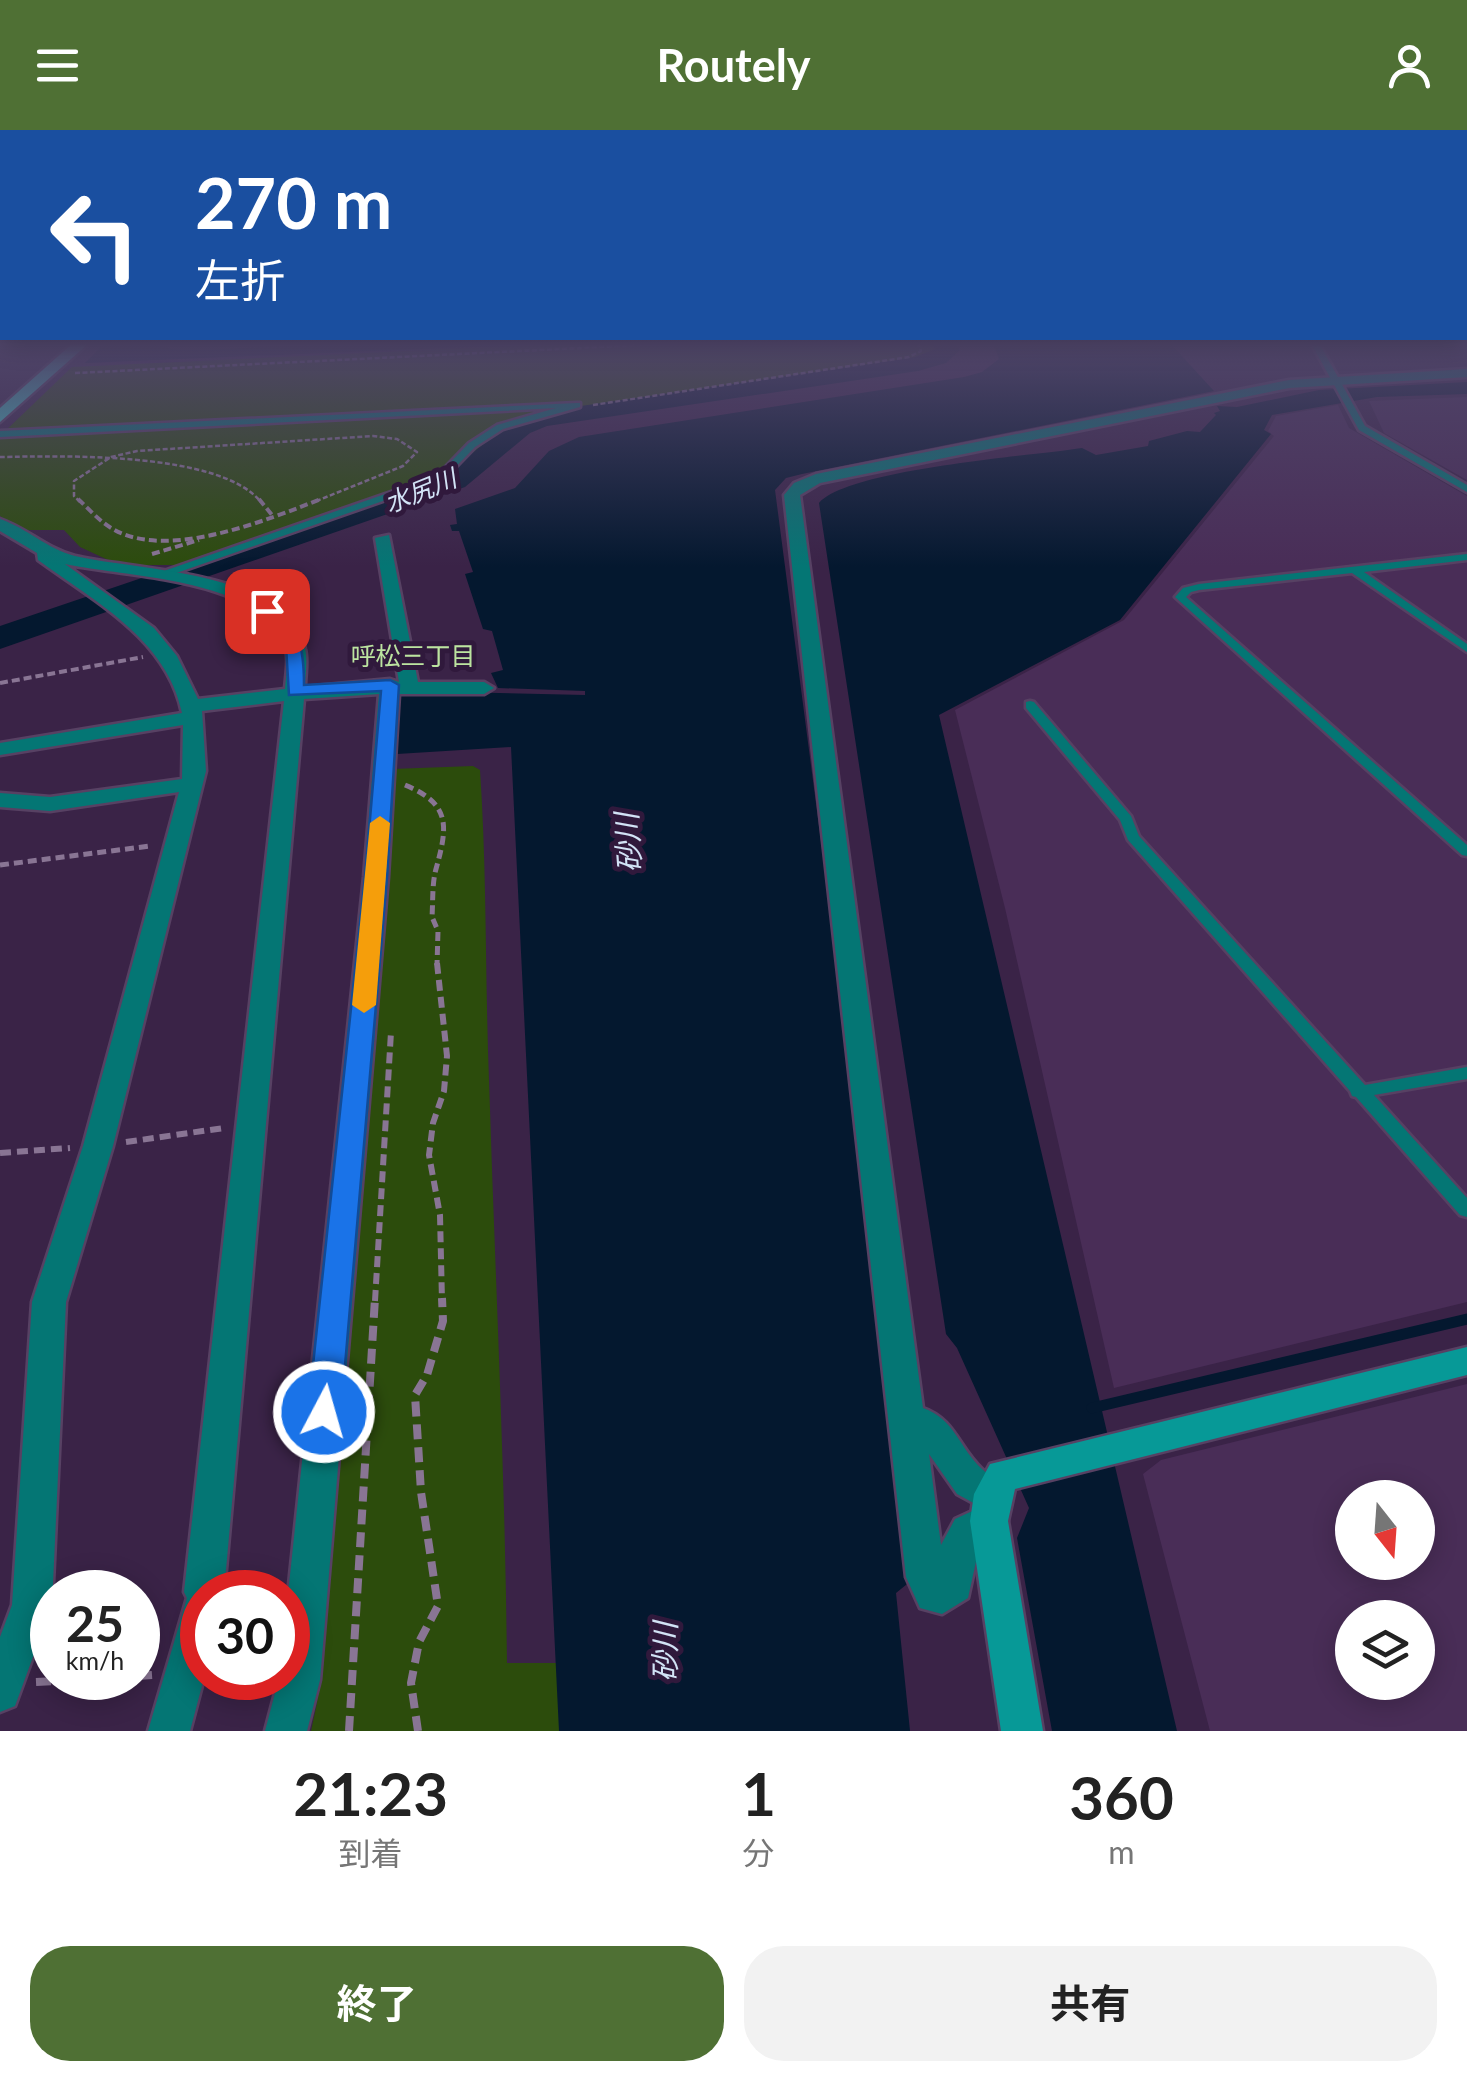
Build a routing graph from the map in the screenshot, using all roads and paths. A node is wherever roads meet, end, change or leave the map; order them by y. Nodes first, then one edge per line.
1 (299, 418) edge
2 (535, 418) edge
3 (1120, 418) edge
4 (1354, 418) edge
5 (0, 434) edge
6 (0, 457) edge
7 (111, 457) junction
8 (1467, 489) edge
9 (272, 516) junction
10 (0, 524) edge
11 (211, 536) junction
12 (383, 538) dead end
13 (38, 548) junction
14 (1467, 557) edge
15 (106, 568) junction
16 (1354, 570) junction
17 (171, 576) junction
18 (1467, 649) edge
19 (166, 653) junction
20 (0, 682) edge
21 (399, 685) junction
22 (484, 688) dead end
23 (296, 691) junction
24 (1030, 705) dead end
25 (192, 711) junction
26 (0, 750) edge
27 (191, 784) junction
28 (404, 790) dead end
29 (0, 800) edge
30 (178, 842) junction
31 (1467, 852) edge
32 (0, 866) edge
33 (391, 1026) dead end
34 (1467, 1072) edge
35 (1358, 1092) junction
36 (1467, 1210) edge
37 (1467, 1360) edge
38 (907, 1421) junction
39 (995, 1497) junction
40 (206, 1570) edge
41 (30, 1685) edge
42 (1, 1688) edge
43 (180, 1691) edge
44 (169, 1731) edge
45 (286, 1731) edge
46 (349, 1731) edge
47 (418, 1731) edge
48 (1022, 1731) edge

1 - 5 lane
2 - 17 lane
3 - 38 street
4 - 8 lane
6 - 7 path
7 - 9 path
7 - 9 path
7 - 11 path
9 - 11 path
10 - 13 street
11 - 15 path
12 - 21 street
13 - 15 street
13 - 19 street
14 - 16 lane
15 - 17 street
16 - 18 lane
16 - 31 lane
17 - 23 street
19 - 20 path
19 - 25 street
21 - 22 street
21 - 23 street
21 - 45 street
23 - 25 street
23 - 40 street
24 - 35 lane
25 - 26 street
25 - 27 street
27 - 29 street
27 - 30 street
28 - 47 path
30 - 32 path
30 - 42 street
33 - 46 path
34 - 35 lane
35 - 36 lane
37 - 39 street
38 - 39 street
38 - 39 street
39 - 48 street
41 - 42 path
43 - 44 street

